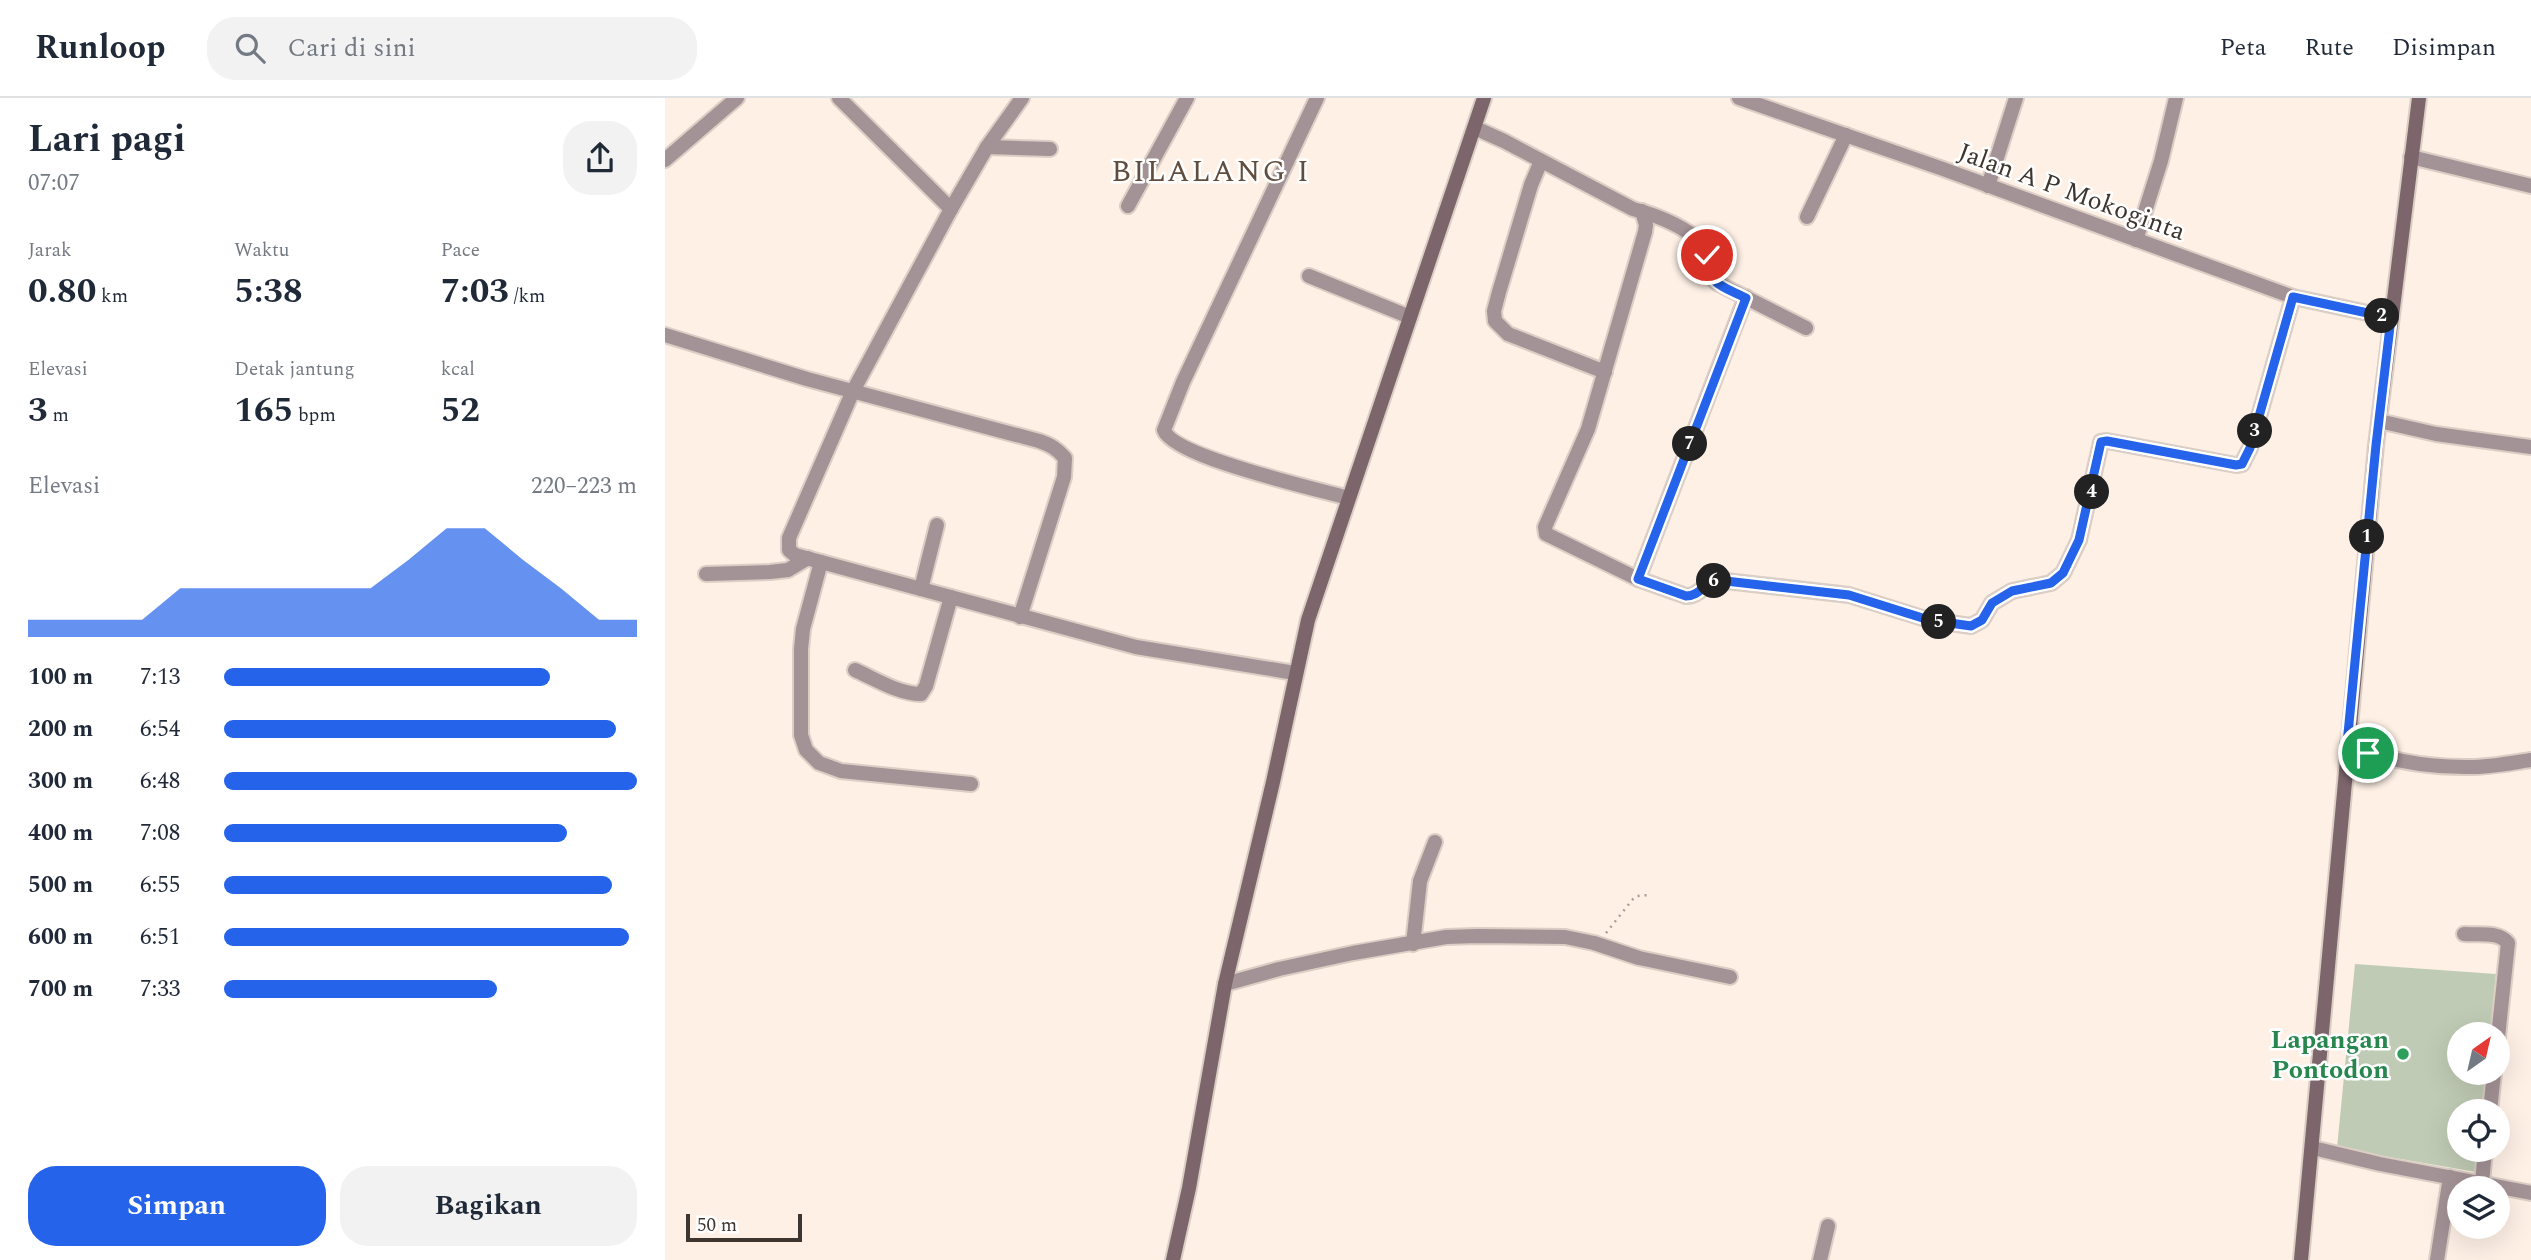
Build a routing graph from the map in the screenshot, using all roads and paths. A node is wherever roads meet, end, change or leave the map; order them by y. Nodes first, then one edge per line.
1 (737, 98) edge
2 (839, 98) edge
3 (1022, 98) edge
4 (1187, 98) edge
5 (1317, 98) edge
6 (1484, 98) edge
7 (1739, 98) edge
8 (2016, 98) edge
9 (2176, 98) edge
10 (2419, 98) edge
11 (1475, 128) junction
12 (1846, 135) junction
13 (987, 147) junction
14 (1050, 149) dead end
15 (2411, 157) junction
16 (665, 160) edge
17 (1541, 161) junction
18 (1989, 186) junction
19 (2531, 186) edge
20 (1128, 206) dead end
21 (951, 209) junction
22 (1642, 211) junction
23 (1807, 217) dead end
24 (2136, 240) junction
25 (1309, 276) dead end
26 (2293, 297) junction
27 (1746, 298) junction
28 (1411, 317) junction
29 (2391, 318) junction
30 (1806, 328) dead end
31 (665, 335) edge
32 (1605, 372) junction
33 (853, 391) junction
34 (2379, 421) junction
35 (2531, 447) edge
36 (1348, 498) junction
37 (937, 525) dead end
38 (814, 560) junction
39 (706, 574) dead end
40 (1638, 579) junction
41 (921, 589) junction
42 (951, 597) junction
43 (1020, 617) junction
44 (855, 670) dead end
45 (1295, 673) junction
46 (2347, 744) junction
47 (2531, 760) edge
48 (971, 784) dead end
49 (1435, 842) dead end
50 (1648, 895) dead end
51 (2464, 934) dead end
52 (1594, 943) junction
53 (1413, 944) junction
54 (1730, 977) dead end
55 (1225, 984) junction
56 (2500, 1022) edge
57 (2313, 1148) junction
58 (2447, 1176) edge
59 (2510, 1189) edge
60 (2531, 1193) edge
61 (2447, 1196) edge
62 (1828, 1226) dead end
63 (1173, 1260) edge
64 (1820, 1260) edge
65 (2301, 1260) edge
66 (2437, 1260) edge

1 - 16 street
2 - 21 street
3 - 13 street
4 - 20 street
5 - 36 street
6 - 11 street
7 - 12 street, Jalan A P Mokoginta
8 - 18 street
9 - 24 street
10 - 15 street
11 - 17 street
11 - 28 street
12 - 18 street, Jalan A P Mokoginta
12 - 23 street
13 - 14 street
13 - 21 street
15 - 19 street
15 - 29 street
17 - 22 street
17 - 32 street
18 - 24 street, Jalan A P Mokoginta
21 - 33 street
22 - 27 street
22 - 32 street
24 - 26 street, Jalan A P Mokoginta
25 - 28 street
26 - 29 street, Jalan A P Mokoginta
26 - 40 street
27 - 30 street
27 - 40 street
28 - 36 street
29 - 34 street
31 - 33 street
32 - 40 street
33 - 38 street
33 - 43 street
34 - 35 street
34 - 46 street
36 - 45 street
37 - 41 street
38 - 39 street
38 - 41 street
38 - 48 street
41 - 42 street
42 - 43 street
42 - 44 street
43 - 45 street
45 - 55 street
46 - 47 street
46 - 57 street
49 - 53 street
50 - 52 path
51 - 56 street
52 - 53 street
52 - 54 street
53 - 55 street
55 - 63 street
57 - 58 street
57 - 65 street
59 - 60 street
61 - 66 street
62 - 64 street

